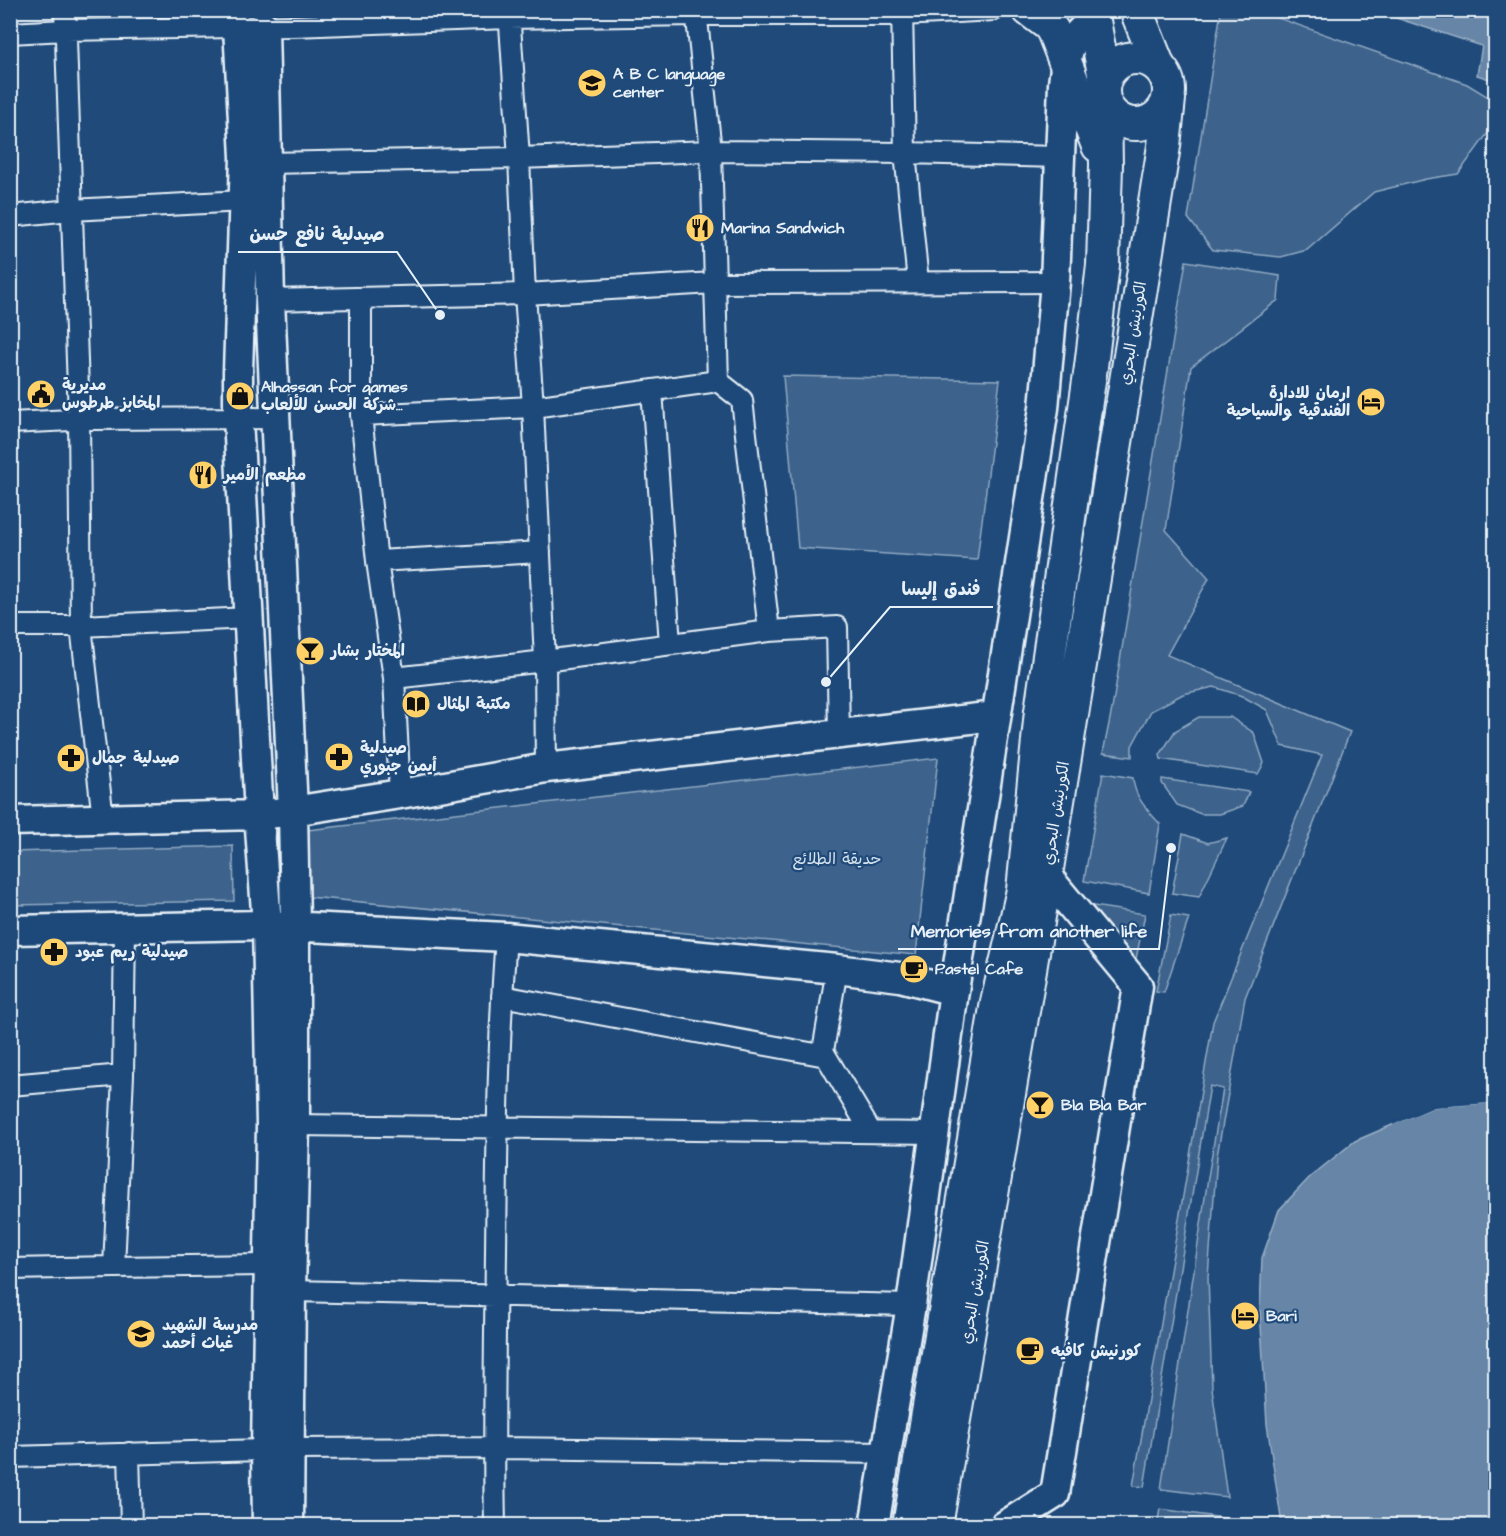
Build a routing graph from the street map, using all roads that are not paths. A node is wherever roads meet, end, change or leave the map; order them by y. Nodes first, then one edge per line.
1 (994, 10) edge
2 (1029, 10) edge
3 (1136, 10) edge
4 (695, 13) edge
5 (902, 13) edge
6 (509, 14) edge
7 (1094, 16) edge
8 (316, 18) edge
9 (195, 19) edge
10 (65, 20) edge
11 (251, 26) junction
12 (10, 33) edge
13 (1065, 62) junction
14 (1159, 67) junction
15 (1105, 90) junction
16 (1169, 99) junction
17 (711, 151) junction
18 (904, 153) junction
19 (1060, 157) junction
20 (519, 158) junction
21 (267, 163) junction
22 (1106, 165) junction
23 (244, 201) junction
24 (71, 210) junction
25 (10, 216) edge
26 (918, 282) junction
27 (1055, 282) junction
28 (714, 283) junction
29 (525, 294) junction
30 (361, 298) junction
31 (270, 300) junction
32 (718, 381) junction
33 (652, 390) junction
34 (533, 407) junction
35 (361, 415) junction
36 (238, 418) junction
37 (274, 418) junction
38 (79, 419) junction
39 (10, 423) edge
40 (540, 552) junction
41 (377, 561) junction
42 (249, 618) junction
43 (10, 626) edge
44 (81, 626) junction
45 (769, 631) junction
46 (670, 644) junction
47 (545, 661) junction
48 (394, 678) junction
49 (996, 716) junction
50 (839, 734) junction
51 (546, 768) junction
52 (400, 794) junction
53 (293, 811) junction
54 (259, 815) junction
55 (103, 819) junction
56 (10, 821) edge
57 (1046, 875) junction
58 (281, 925) junction
59 (125, 928) junction
60 (10, 930) edge
61 (506, 938) junction
62 (837, 969) junction
63 (954, 991) junction
64 (502, 996) junction
65 (826, 1056) junction
66 (123, 1075) junction
67 (10, 1085) edge
68 (295, 1125) junction
69 (498, 1128) junction
70 (871, 1132) junction
71 (934, 1133) junction
72 (268, 1265) junction
73 (114, 1268) junction
74 (10, 1269) edge
75 (291, 1291) junction
76 (496, 1295) junction
77 (911, 1305) junction
78 (494, 1448) junction
79 (278, 1450) junction
80 (129, 1453) junction
81 (886, 1453) junction
82 (10, 1457) edge
83 (131, 1526) edge
84 (267, 1526) edge
85 (289, 1526) edge
86 (495, 1526) edge
87 (874, 1526) edge
88 (909, 1526) edge
89 (936, 1526) edge
90 (1004, 1526) edge

1 - 5 street
2 - 13 main road
3 - 14 main road
4 - 5 street
4 - 6 street
4 - 17 street
5 - 18 street
6 - 8 street
6 - 20 street
7 - 13 street
7 - 15 main road, الكورنيش البحري
8 - 11 street
9 - 10 street
9 - 11 street
10 - 12 street
10 - 24 street
11 - 21 street
11 - 23 street
13 - 19 street
13 - 22 main road
14 - 15 main road
14 - 16 main road
15 - 16 main road
15 - 22 main road, الكورنيش البحري
16 - 57 main road, الكورنيش البحري
17 - 18 street
17 - 20 street
17 - 28 street
18 - 19 street
18 - 26 street
19 - 27 street
20 - 21 street
20 - 29 street
21 - 31 street
22 - 88 main road, الكورنيش البحري
23 - 24 street
23 - 36 street
24 - 25 street
24 - 38 street
26 - 27 street
26 - 28 street
27 - 49 street
28 - 29 street
28 - 32 street
29 - 30 street
29 - 34 street
30 - 31 street
30 - 35 street
31 - 37 street
32 - 33 street
32 - 45 street
33 - 34 street
33 - 46 street
34 - 35 street
34 - 40 street
35 - 41 street
36 - 37 street
36 - 38 street
36 - 42 street
37 - 53 street
38 - 39 street
38 - 44 street
40 - 41 street
40 - 47 street
41 - 48 street
42 - 44 street
42 - 54 street
43 - 44 street
44 - 55 street
45 - 46 street
45 - 50 street
46 - 47 street
47 - 48 street
47 - 51 street
48 - 52 street
49 - 50 street
49 - 63 street
50 - 51 street
51 - 52 street
52 - 53 street
53 - 54 street
53 - 58 street
54 - 55 street
54 - 58 street
55 - 56 street
57 - 89 main road, الكورنيش البحري
57 - 90 street
58 - 59 street
58 - 61 street
58 - 68 street
58 - 72 street
59 - 60 street
59 - 66 street
61 - 62 street
61 - 64 street
62 - 63 street
62 - 65 street
63 - 71 street
64 - 65 street
64 - 69 street
65 - 70 street
66 - 67 street
66 - 73 street
68 - 69 street
68 - 75 street
69 - 70 street
69 - 76 street
70 - 71 street
71 - 77 street
72 - 73 street
72 - 79 street
73 - 74 street
75 - 76 street
75 - 79 street
76 - 77 street
76 - 78 street
77 - 81 street
78 - 79 street
78 - 81 street
78 - 86 street
79 - 80 street
79 - 84 street
79 - 85 street
80 - 82 street
80 - 83 street
81 - 87 street

